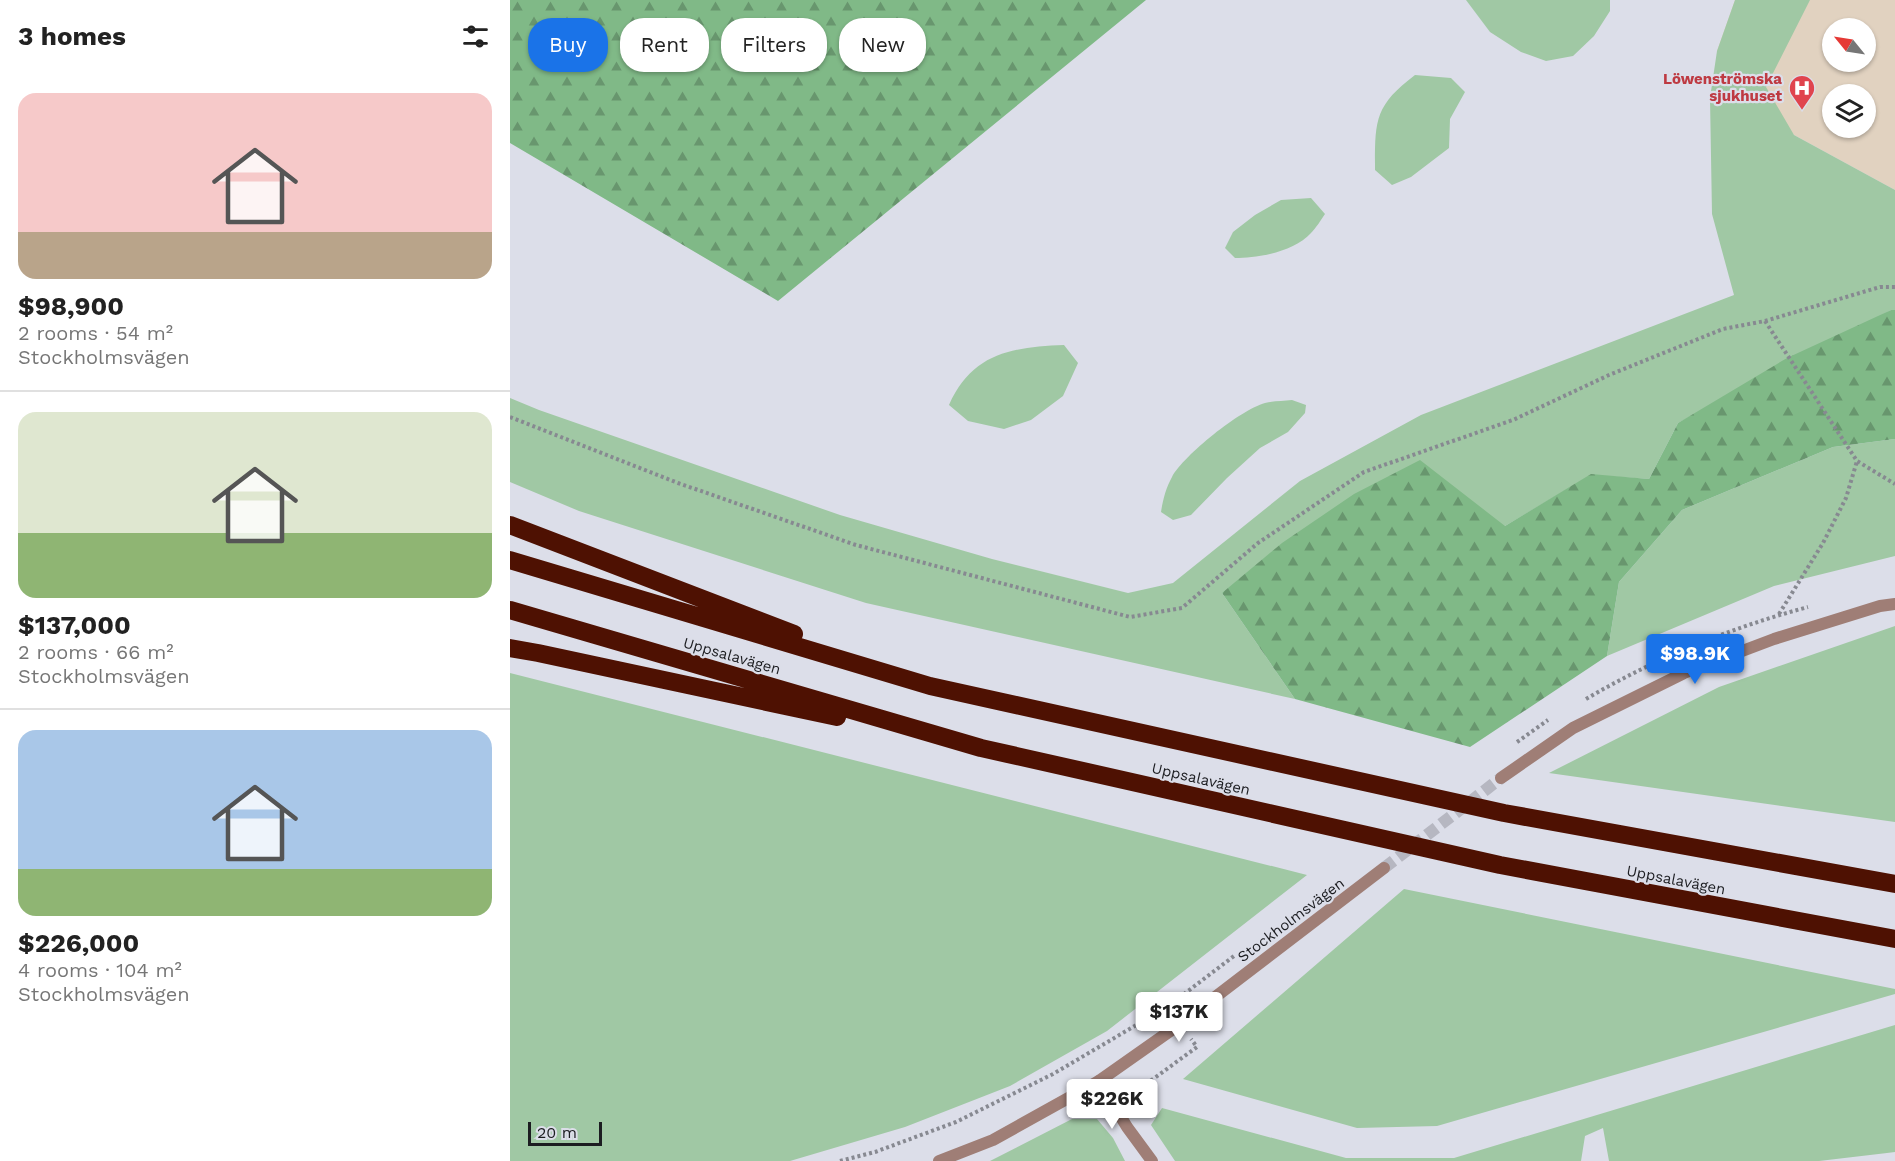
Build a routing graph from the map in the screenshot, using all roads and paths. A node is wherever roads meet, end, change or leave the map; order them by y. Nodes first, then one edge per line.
1 (1895, 287) edge
2 (1765, 321) junction
3 (510, 417) edge
4 (1857, 460) junction
5 (1895, 484) edge
6 (510, 525) edge
7 (510, 560) edge
8 (1895, 604) edge
9 (510, 610) edge
10 (1779, 615) dead end
11 (510, 648) edge
12 (930, 686) junction
13 (981, 748) junction
14 (1501, 778) tunnel mouth
15 (1384, 868) tunnel mouth
16 (1895, 884) edge
17 (1895, 939) edge
18 (1242, 951) dead end
19 (1167, 1007) junction
20 (1180, 1024) junction
21 (1098, 1081) junction
22 (1127, 1127) junction
23 (840, 1161) edge
24 (939, 1161) edge
25 (1152, 1161) edge

1 - 2 path
2 - 3 path
2 - 4 path
4 - 5 path
4 - 10 path
6 - 12 highway
7 - 12 highway, Uppsalavägen
8 - 14 street
9 - 13 highway, Uppsalavägen
11 - 13 highway
12 - 16 highway, Uppsalavägen
13 - 17 highway, Uppsalavägen
15 - 20 street, Stockholmsvägen
18 - 19 path
19 - 20 path
19 - 23 path
20 - 21 street, Stockholmsvägen
20 - 22 path
21 - 22 street
21 - 24 street, Stockholmsvägen
22 - 25 street

